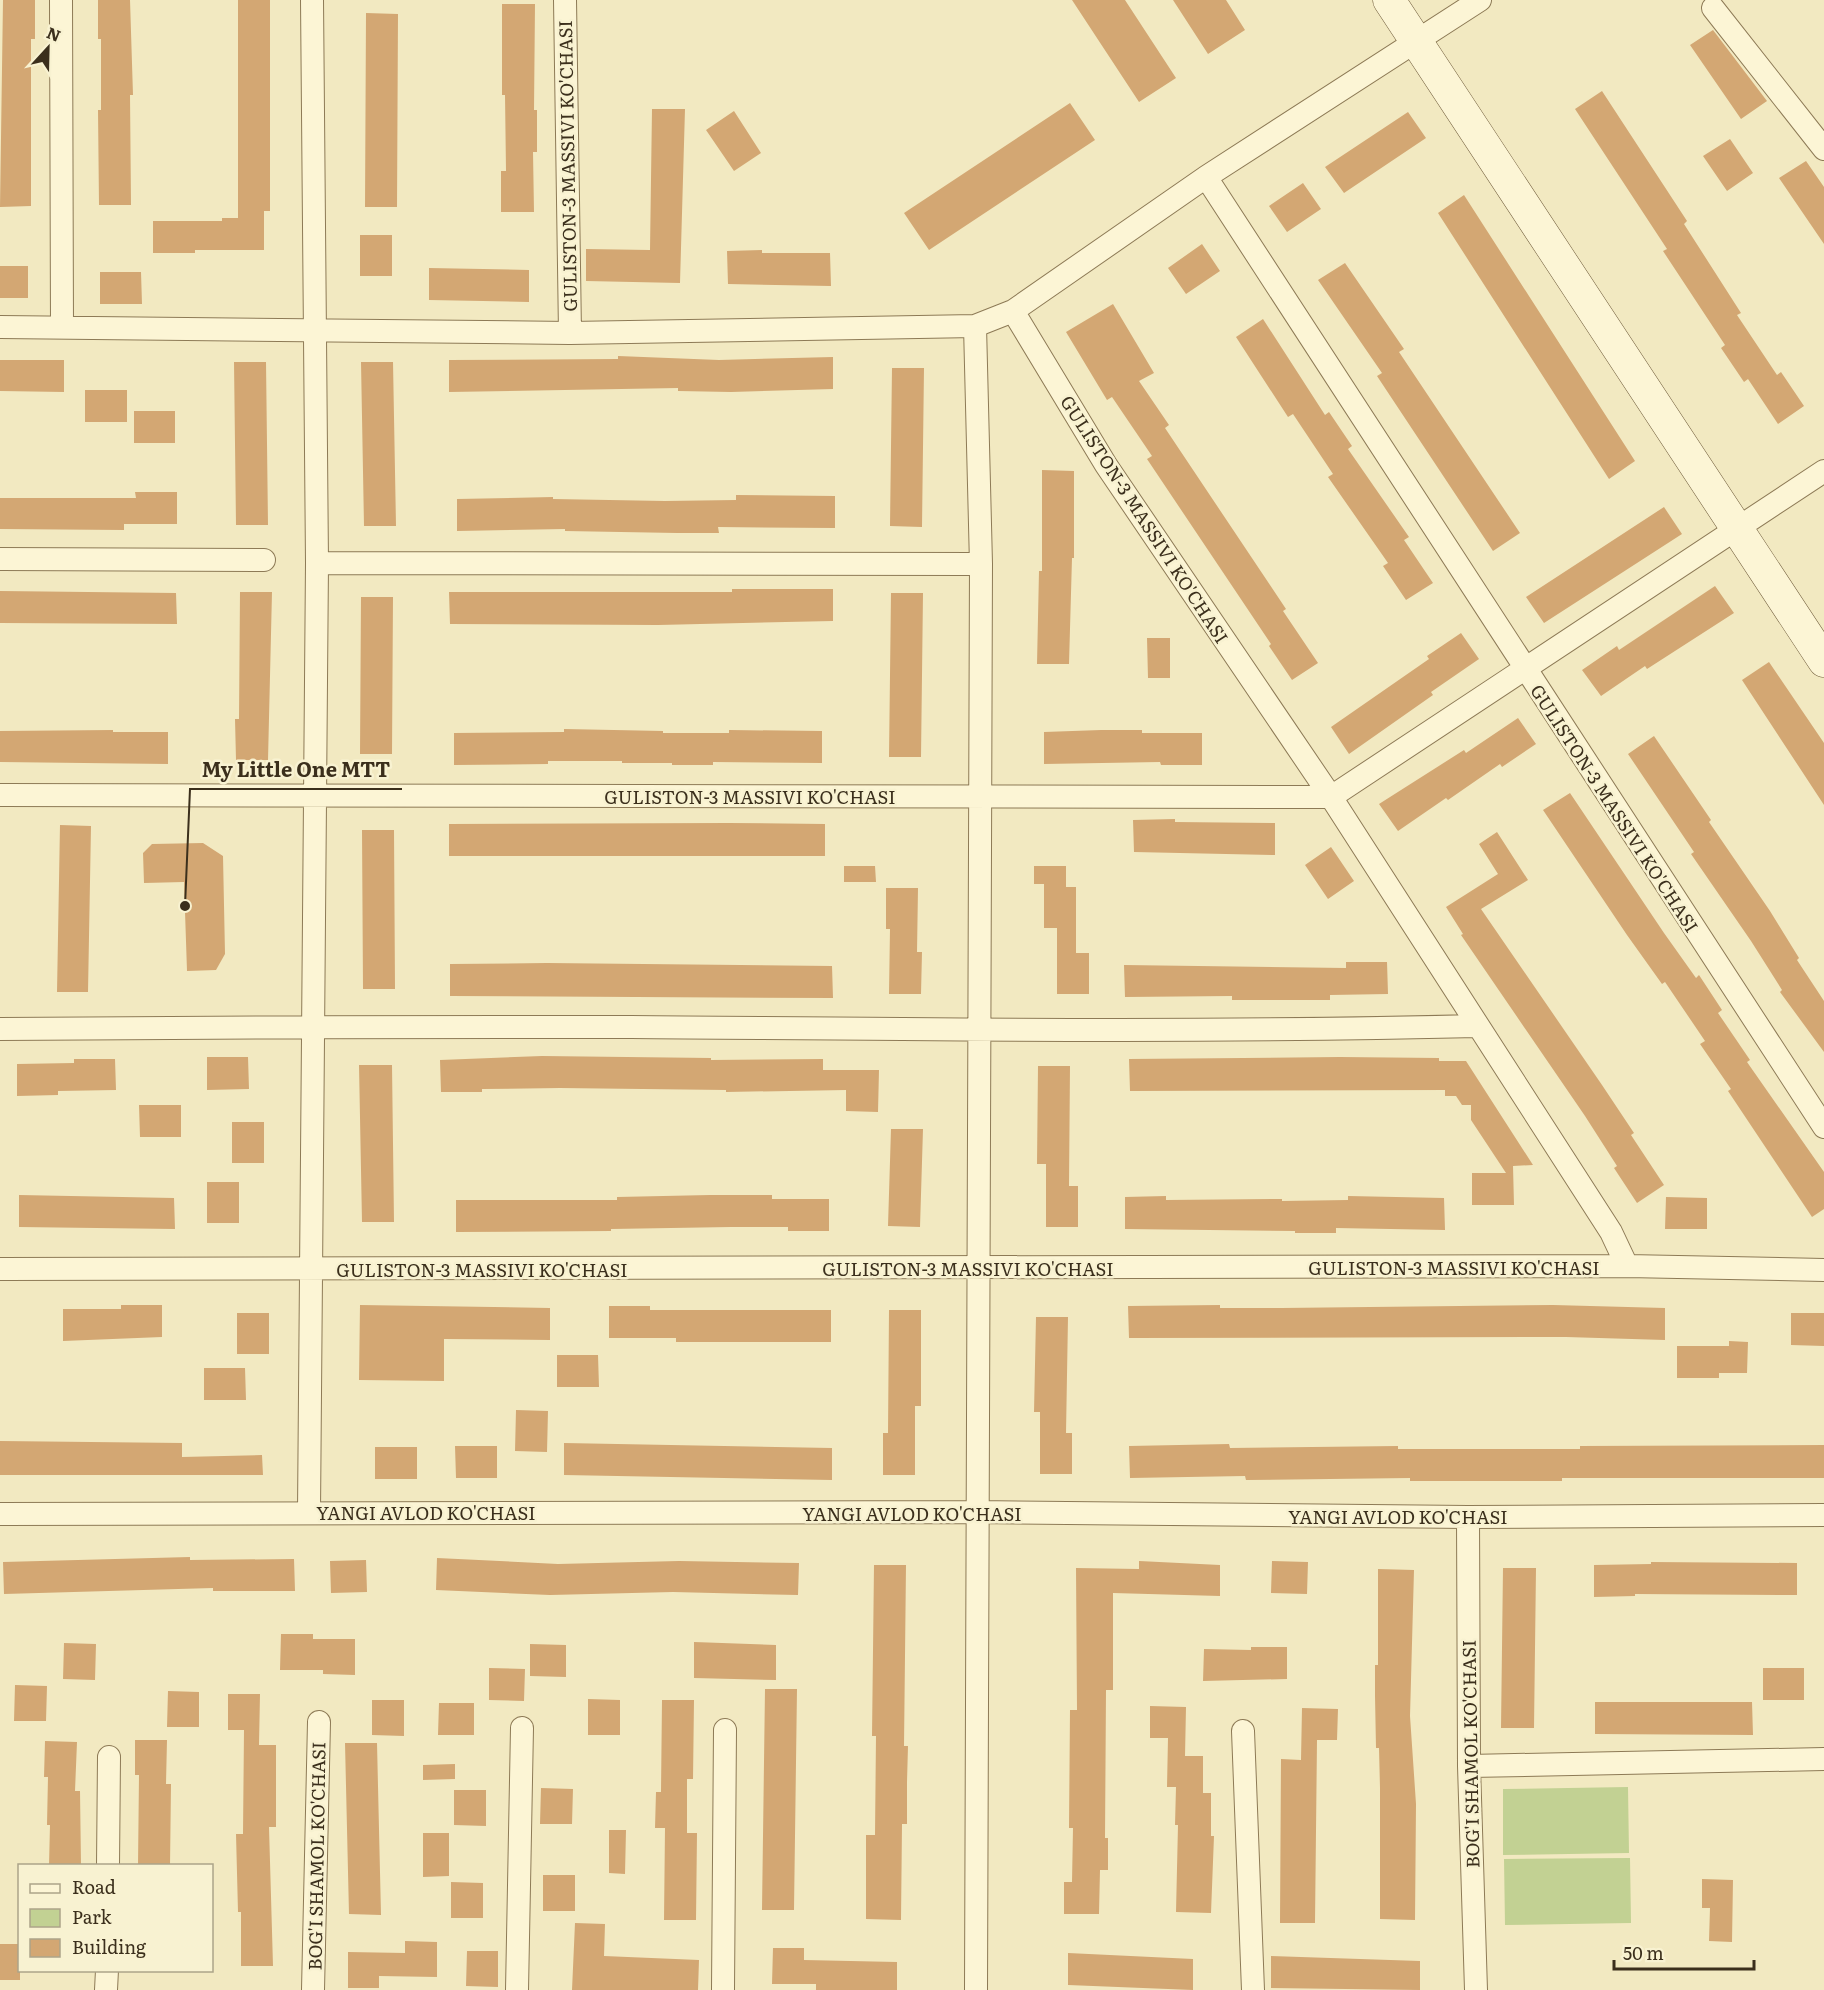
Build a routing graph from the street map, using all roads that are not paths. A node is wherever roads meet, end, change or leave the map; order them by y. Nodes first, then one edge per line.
1 (61, 0) edge
2 (312, 0) edge
3 (565, 0) edge
4 (1389, 0) edge
5 (1414, 0) edge
6 (1480, 0) edge
7 (1713, 8) dead end
8 (1425, 36) junction
9 (1824, 149) edge
10 (1206, 177) junction
11 (1013, 311) junction
12 (975, 326) junction
13 (0, 327) edge
14 (62, 327) junction
15 (315, 329) junction
16 (570, 333) junction
17 (1824, 471) edge
18 (1745, 523) junction
19 (0, 559) edge
20 (264, 560) dead end
21 (316, 563) junction
22 (981, 564) junction
23 (1824, 626) edge
24 (1824, 661) edge
25 (1524, 669) junction
26 (314, 794) junction
27 (0, 795) edge
28 (1331, 797) junction
29 (980, 798) junction
30 (1477, 1026) junction
31 (312, 1028) junction
32 (0, 1029) edge
33 (979, 1031) junction
34 (1824, 1127) edge
35 (1627, 1266) junction
36 (977, 1268) junction
37 (0, 1269) edge
38 (309, 1269) junction
39 (1824, 1270) edge
40 (309, 1512) junction
41 (976, 1512) junction
42 (0, 1514) edge
43 (1824, 1515) edge
44 (1468, 1517) junction
45 (319, 1722) dead end
46 (522, 1728) dead end
47 (725, 1730) dead end
48 (1243, 1731) dead end
49 (109, 1756) dead end
50 (1824, 1759) edge
51 (1468, 1766) junction
52 (108, 1864) edge
53 (107, 1972) edge
54 (106, 1990) edge
55 (313, 1990) edge
56 (517, 1990) edge
57 (723, 1990) edge
58 (976, 1990) edge
59 (1253, 1990) edge
60 (1476, 1990) edge

1 - 14 street
2 - 15 street, GULISTON-3 MASSIVI KO'CHASI
3 - 16 street, GULISTON-3 MASSIVI KO'CHASI
4 - 8 street
5 - 8 street
6 - 8 street
7 - 9 street
8 - 10 street
8 - 18 street
10 - 11 street
10 - 25 street, GULISTON-3 MASSIVI KO'CHASI
11 - 12 street, GULISTON-3 MASSIVI KO'CHASI
11 - 28 street, GULISTON-3 MASSIVI KO'CHASI
12 - 16 street, GULISTON-3 MASSIVI KO'CHASI
12 - 22 street
13 - 14 street, GULISTON-3 MASSIVI KO'CHASI
14 - 15 street, GULISTON-3 MASSIVI KO'CHASI
15 - 16 street, GULISTON-3 MASSIVI KO'CHASI
15 - 21 street, GULISTON-3 MASSIVI KO'CHASI
17 - 18 street, GULISTON-3 MASSIVI KO'CHASI
18 - 23 street
18 - 24 street
18 - 25 street, GULISTON-3 MASSIVI KO'CHASI
19 - 20 street
21 - 22 street
21 - 26 street, GULISTON-3 MASSIVI KO'CHASI
22 - 29 street
25 - 28 street, GULISTON-3 MASSIVI KO'CHASI
25 - 34 street, GULISTON-3 MASSIVI KO'CHASI
26 - 27 street, GULISTON-3 MASSIVI KO'CHASI
26 - 29 street, GULISTON-3 MASSIVI KO'CHASI
26 - 31 street, GULISTON-3 MASSIVI KO'CHASI
28 - 29 street, GULISTON-3 MASSIVI KO'CHASI
28 - 30 street, GULISTON-3 MASSIVI KO'CHASI
29 - 33 street
30 - 33 street
30 - 35 street, GULISTON-3 MASSIVI KO'CHASI
31 - 32 street
31 - 33 street
31 - 38 street, GULISTON-3 MASSIVI KO'CHASI
33 - 36 street
35 - 36 street, GULISTON-3 MASSIVI KO'CHASI
35 - 39 street, GULISTON-3 MASSIVI KO'CHASI
36 - 38 street, GULISTON-3 MASSIVI KO'CHASI
36 - 41 street
37 - 38 street, GULISTON-3 MASSIVI KO'CHASI
38 - 40 street, GULISTON-3 MASSIVI KO'CHASI
40 - 41 street, YANGI AVLOD KO'CHASI
40 - 42 street, YANGI AVLOD KO'CHASI
41 - 44 street, YANGI AVLOD KO'CHASI
41 - 58 street
43 - 44 street, YANGI AVLOD KO'CHASI
44 - 51 street, BOG'I SHAMOL KO'CHASI
45 - 55 street, BOG'I SHAMOL KO'CHASI
46 - 56 street
47 - 57 street
48 - 59 street
49 - 52 street
50 - 51 street
51 - 60 street, BOG'I SHAMOL KO'CHASI
53 - 54 street

